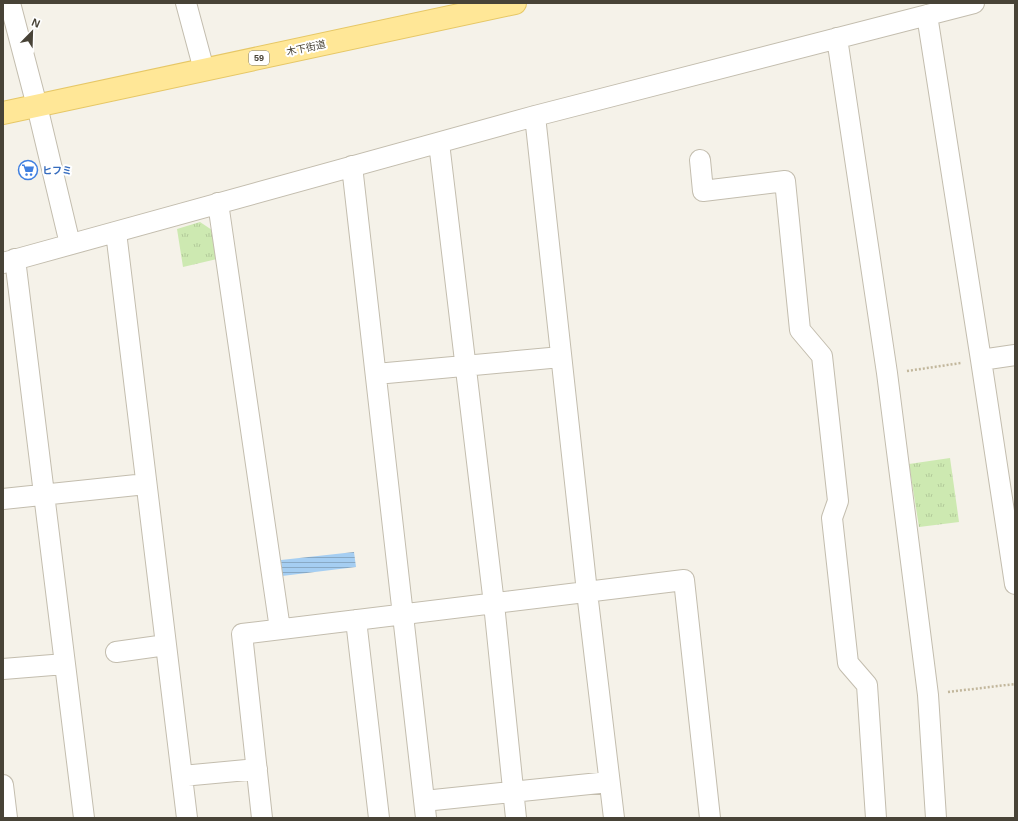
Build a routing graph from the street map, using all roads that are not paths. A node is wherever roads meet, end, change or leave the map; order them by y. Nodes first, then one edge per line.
1 (10, 3) edge
2 (186, 3) edge
3 (515, 3) edge
4 (974, 3) edge
5 (927, 15) junction
6 (837, 38) junction
7 (204, 70) junction
8 (37, 106) junction
9 (3, 113) edge
10 (535, 116) junction
11 (439, 143) junction
12 (700, 160) dead end
13 (352, 166) junction
14 (218, 203) junction
15 (116, 232) junction
16 (70, 244) junction
17 (9, 261) edge
18 (1015, 355) edge
19 (561, 357) junction
20 (981, 360) junction
21 (466, 366) junction
22 (376, 374) junction
23 (146, 484) junction
24 (44, 495) junction
25 (3, 499) edge
26 (1015, 584) edge
27 (586, 592) junction
28 (494, 604) junction
29 (402, 614) junction
30 (356, 620) junction
31 (280, 629) junction
32 (166, 645) junction
33 (116, 652) dead end
34 (65, 664) junction
35 (3, 669) edge
36 (257, 769) junction
37 (182, 776) junction
38 (610, 782) junction
39 (3, 785) edge
40 (513, 792) junction
41 (425, 810) edge
42 (7, 818) edge
43 (84, 818) edge
44 (187, 818) edge
45 (262, 818) edge
46 (379, 818) edge
47 (516, 818) edge
48 (614, 818) edge
49 (710, 818) edge
50 (876, 818) edge
51 (936, 818) edge

1 - 8 street
2 - 7 street
3 - 7 main road, 木下街道 / 59
4 - 5 street
5 - 6 street
5 - 20 street
6 - 10 street
6 - 51 street
7 - 8 main road, 木下街道 / 59
8 - 9 main road, 木下街道 / 59
8 - 16 street
10 - 11 street
10 - 19 street
11 - 13 street
11 - 21 street
12 - 50 street
13 - 14 street
13 - 22 street
14 - 15 street
14 - 31 street
15 - 16 street
15 - 23 street
16 - 17 street
17 - 24 street
18 - 20 street
19 - 21 street
19 - 27 street
20 - 26 street
21 - 22 street
21 - 28 street
22 - 29 street
23 - 24 street
23 - 32 street
24 - 25 street
24 - 34 street
27 - 28 street
27 - 38 street
27 - 49 street
28 - 29 street
28 - 40 street
29 - 30 street
29 - 41 street
30 - 31 street
30 - 46 street
31 - 36 street
32 - 33 street
32 - 37 street
34 - 35 street
34 - 43 street
36 - 37 street
36 - 45 street
37 - 44 street
38 - 40 street
38 - 48 street
39 - 42 street
40 - 41 street
40 - 47 street

